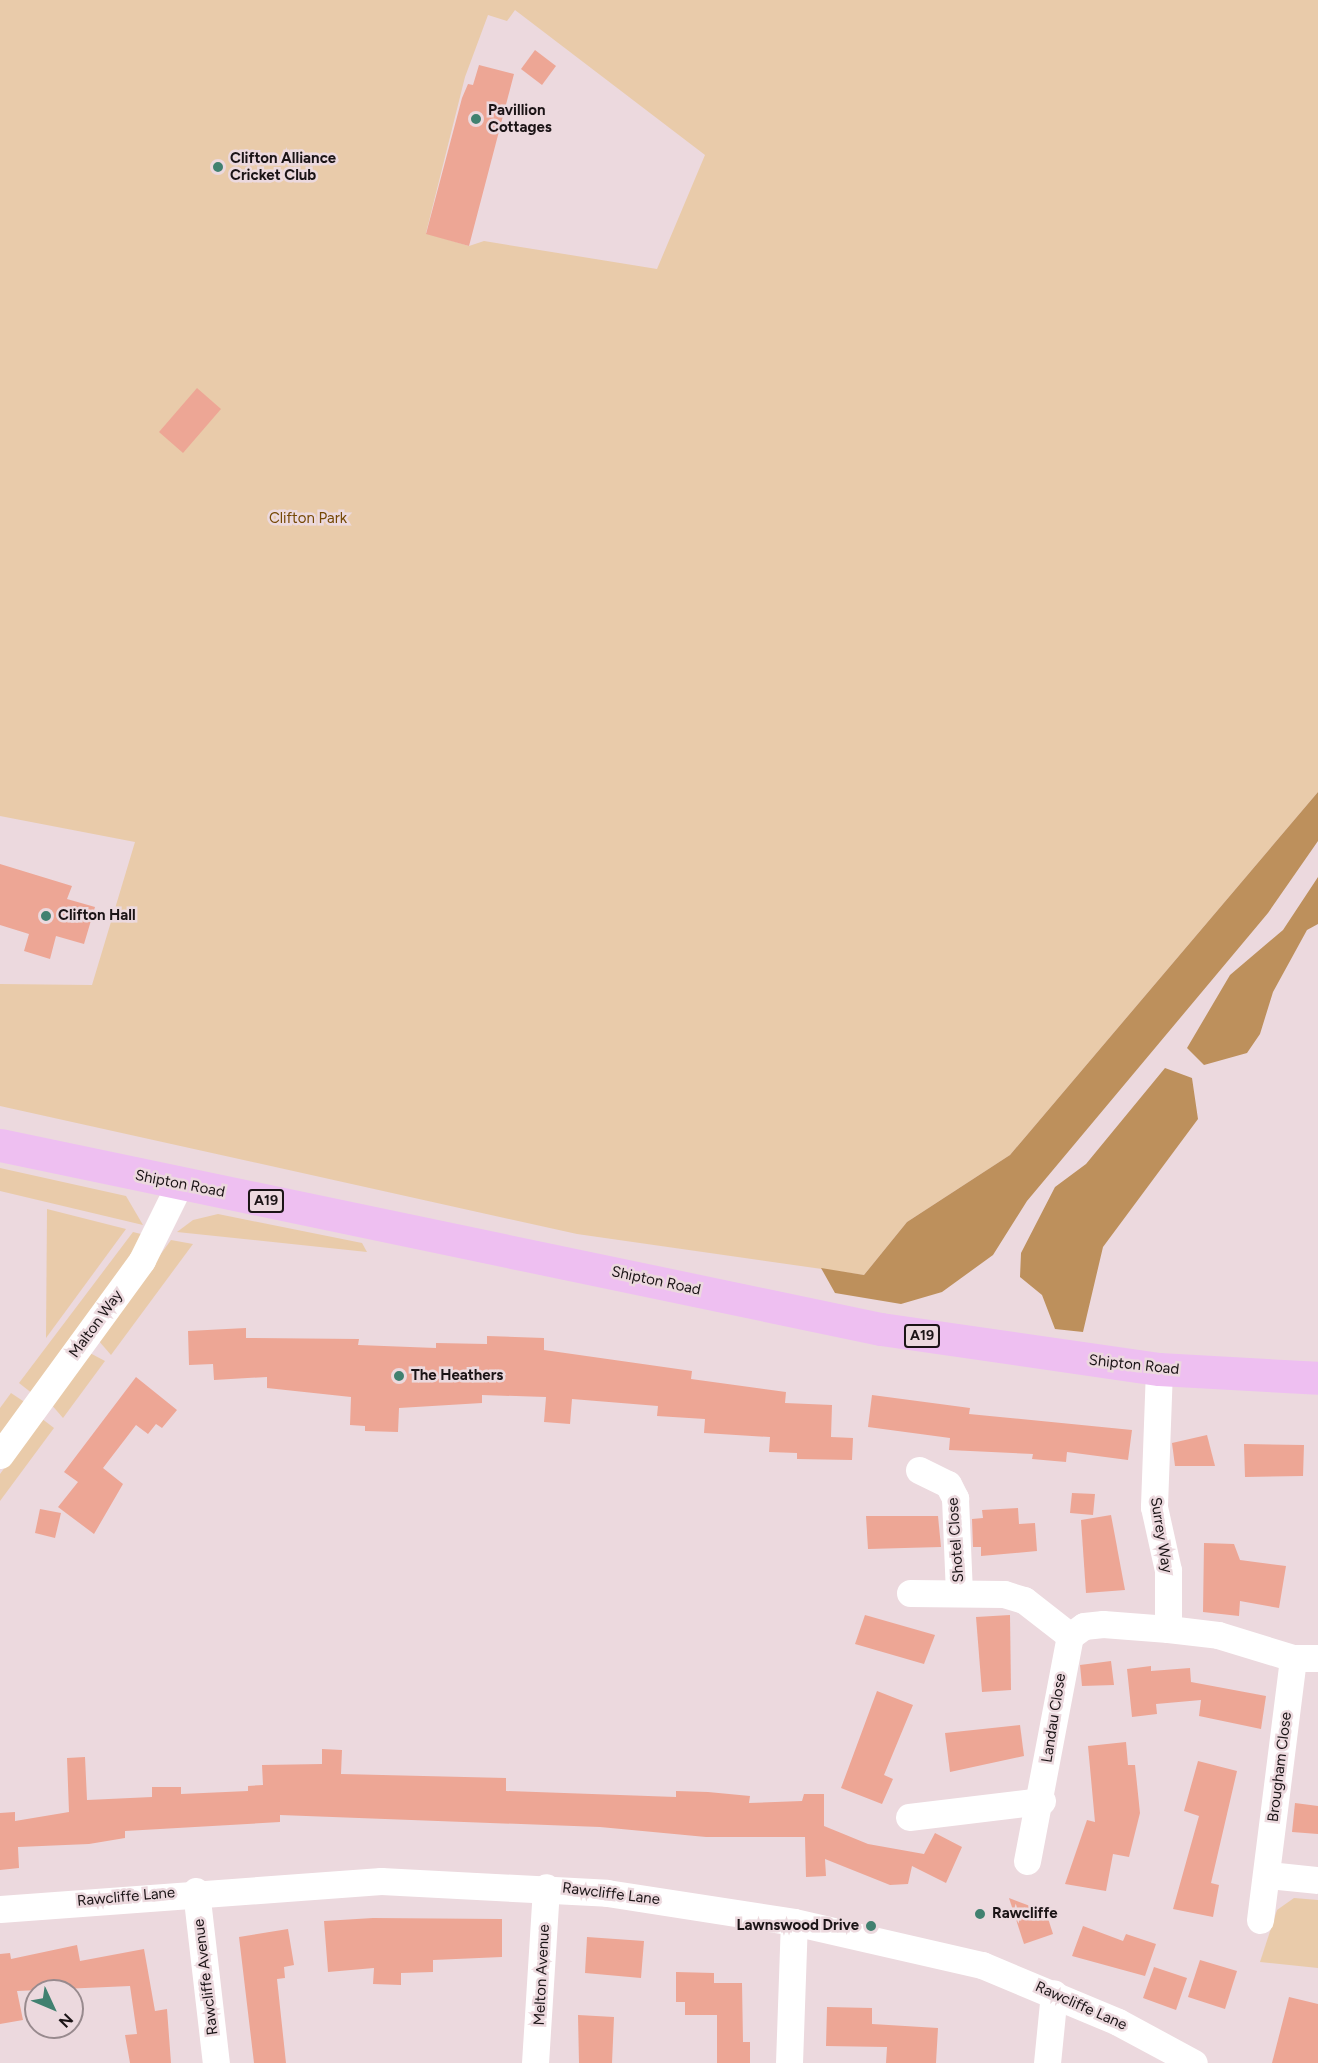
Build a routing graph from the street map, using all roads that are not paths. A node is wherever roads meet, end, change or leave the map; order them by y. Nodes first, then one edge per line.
1 (0, 1146) edge
2 (179, 1185) junction
3 (1159, 1369) junction
4 (1318, 1378) edge
5 (0, 1455) edge
6 (919, 1470) dead end
7 (959, 1592) junction
8 (910, 1593) dead end
9 (1168, 1629) junction
10 (1070, 1636) junction
11 (1306, 1658) edge
12 (1042, 1800) junction
13 (909, 1817) dead end
14 (1028, 1861) dead end
15 (1268, 1875) junction
16 (1316, 1880) dead end
17 (546, 1887) junction
18 (196, 1891) junction
19 (0, 1909) edge
20 (1260, 1920) dead end
21 (794, 1922) junction
22 (1054, 1993) junction
23 (216, 2063) edge
24 (535, 2063) edge
25 (789, 2063) edge
26 (1047, 2063) edge
27 (1194, 2063) edge

1 - 2 main road, Shipton Road / A19
2 - 3 main road, Shipton Road / A19
2 - 5 street, Malton Way
3 - 4 main road, Shipton Road / A19
3 - 9 street, Surrey Way
6 - 7 street, Shotel Close
7 - 8 street, Shotel Close
7 - 10 street, Shotel Close
9 - 10 street
9 - 11 street
10 - 12 street, Landau Close
11 - 15 street, Brougham Close
12 - 13 street
12 - 14 street, Landau Close
15 - 16 street
15 - 20 street, Brougham Close
17 - 18 street, Rawcliffe Lane
17 - 21 street, Rawcliffe Lane
17 - 24 street, Melton Avenue
18 - 19 street, Rawcliffe Lane
18 - 23 street, Rawcliffe Avenue
21 - 22 street, Rawcliffe Lane
21 - 25 street
22 - 26 street
22 - 27 street, Rawcliffe Lane

